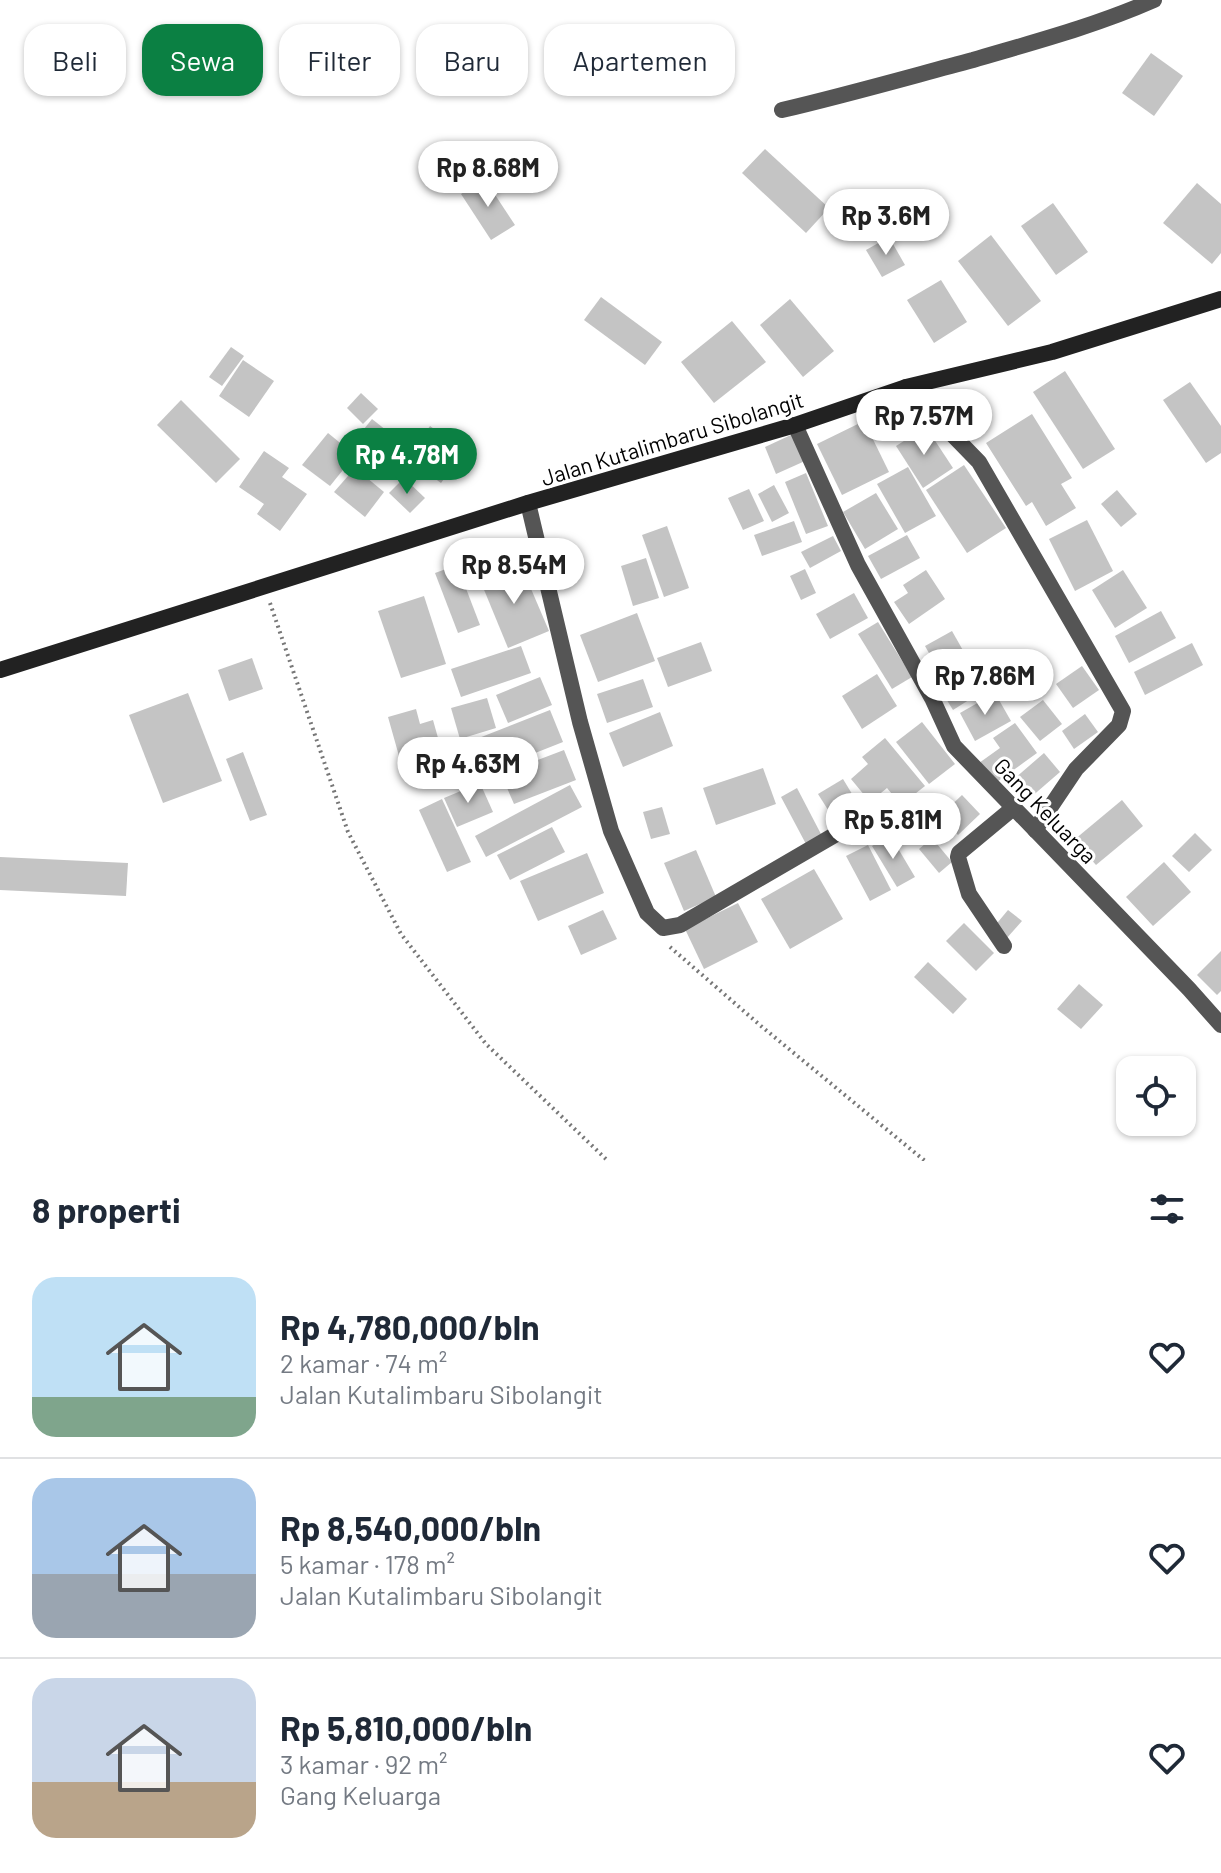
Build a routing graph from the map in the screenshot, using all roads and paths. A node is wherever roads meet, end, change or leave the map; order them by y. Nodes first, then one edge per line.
1 (1154, 0) edge
2 (782, 110) dead end
3 (1221, 299) edge
4 (906, 387) junction
5 (795, 425) junction
6 (528, 503) junction
7 (265, 587) junction
8 (0, 670) edge
9 (1012, 809) junction
10 (1035, 830) junction
11 (838, 833) dead end
12 (667, 944) dead end
13 (1004, 946) dead end
14 (1221, 1025) edge
15 (608, 1161) edge
16 (925, 1161) edge

1 - 2 street
3 - 4 street, Jalan Kutalimbaru Sibolangit
4 - 5 street, Jalan Kutalimbaru Sibolangit
4 - 10 street
5 - 6 street, Jalan Kutalimbaru Sibolangit
5 - 9 street, Gang Keluarga
6 - 7 street, Jalan Kutalimbaru Sibolangit
6 - 11 street
7 - 8 street, Jalan Kutalimbaru Sibolangit
7 - 15 path
9 - 10 street, Gang Keluarga
9 - 13 street
10 - 14 street, Gang Keluarga
12 - 16 path

